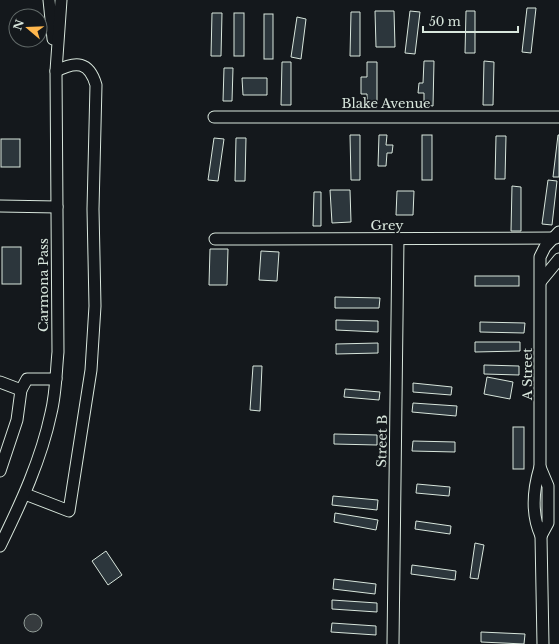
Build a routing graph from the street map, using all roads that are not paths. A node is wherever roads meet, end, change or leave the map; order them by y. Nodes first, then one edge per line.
1 (49, 0) edge
2 (61, 0) edge
3 (56, 71) junction
4 (214, 117) dead end
5 (559, 117) edge
6 (0, 206) edge
7 (57, 207) junction
8 (557, 236) edge
9 (215, 239) dead end
10 (398, 239) junction
11 (559, 259) edge
12 (541, 281) junction
13 (56, 379) junction
14 (0, 382) edge
15 (21, 390) junction
16 (0, 471) edge
17 (25, 494) junction
18 (0, 546) edge
19 (394, 644) edge
20 (543, 644) edge

1 - 3 street, Carmona Pass
2 - 3 street, Carmona Pass
3 - 7 street, Carmona Pass
3 - 17 street
4 - 5 street, Blake Avenue
6 - 7 street
7 - 13 street, Carmona Pass
8 - 10 street, Grey
8 - 12 street, A Street
9 - 10 street, Grey
10 - 19 street, Street B
11 - 12 street
12 - 20 street, A Street
13 - 15 street
13 - 17 street, Carmona Pass
14 - 15 street
15 - 16 street
17 - 18 street, Carmona Pass

